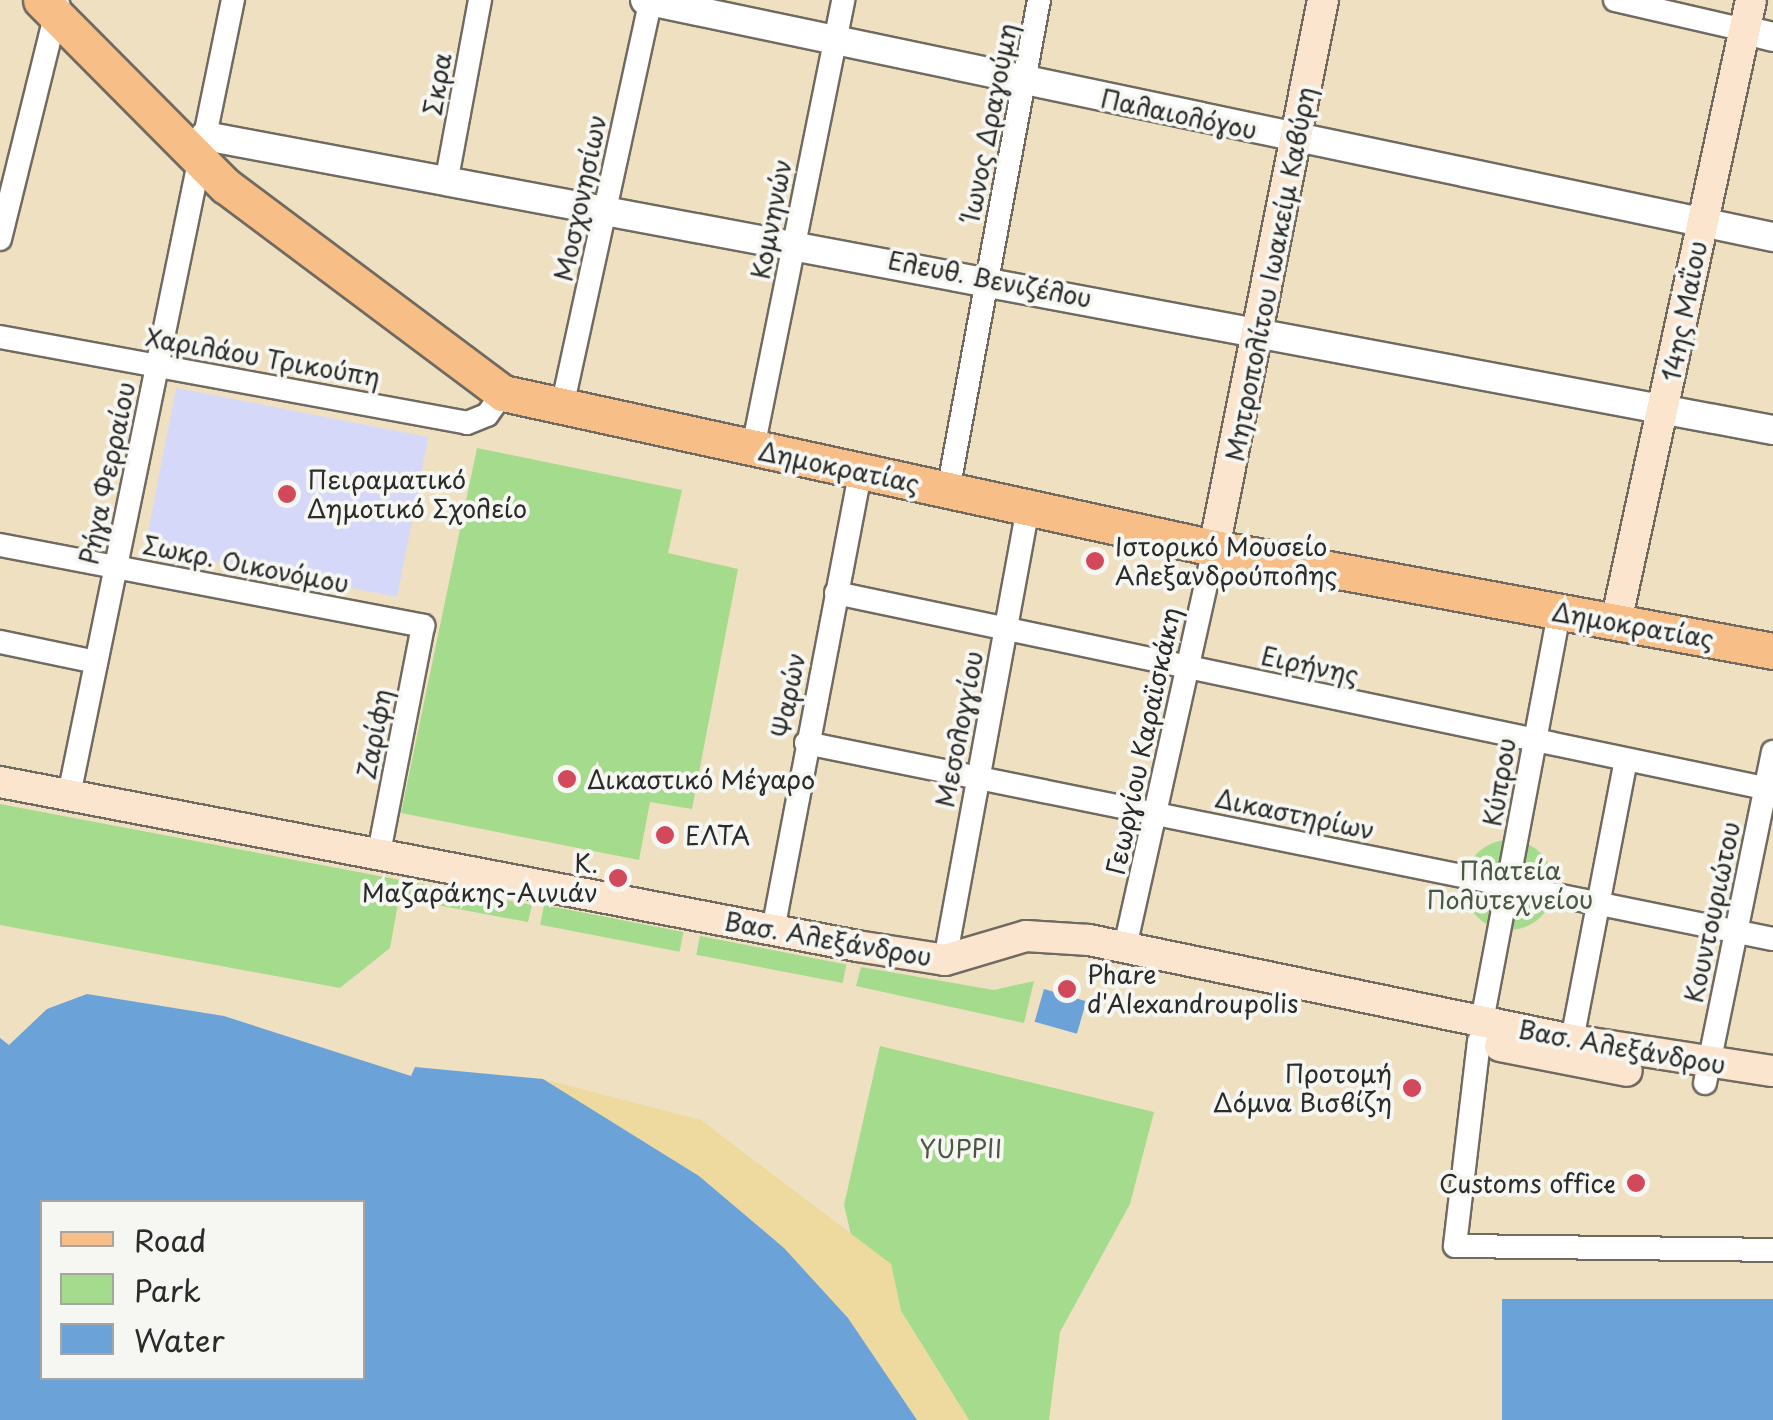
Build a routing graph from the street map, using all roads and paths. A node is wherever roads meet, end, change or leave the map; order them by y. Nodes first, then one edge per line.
1 (233, 0) edge
2 (480, 0) edge
3 (649, 0) edge
4 (843, 0) edge
5 (1039, 0) edge
6 (1323, 0) edge
7 (1614, 0) edge
8 (1752, 0) edge
9 (52, 5) edge
10 (1759, 33) edge
11 (835, 42) junction
12 (1024, 80) junction
13 (1297, 140) junction
14 (202, 149) junction
15 (448, 178) junction
16 (606, 207) junction
17 (1701, 224) junction
18 (1773, 238) edge
19 (0, 239) edge
20 (794, 244) junction
21 (988, 278) junction
22 (1261, 332) junction
23 (0, 337) edge
24 (157, 366) junction
25 (502, 393) junction
26 (562, 407) junction
27 (1664, 410) junction
28 (1773, 430) edge
29 (753, 448) junction
30 (860, 472) junction
31 (948, 491) junction
32 (1028, 508) junction
33 (0, 546) edge
34 (1214, 548) junction
35 (116, 568) junction
36 (836, 594) junction
37 (1558, 612) junction
38 (1616, 622) junction
39 (423, 626) joint
40 (1007, 629) junction
41 (0, 642) edge
42 (1773, 651) edge
43 (96, 662) junction
44 (1188, 668) junction
45 (1535, 741) junction
46 (806, 743) junction
47 (1773, 752) edge
48 (1626, 760) junction
49 (978, 778) junction
50 (0, 782) edge
51 (1770, 790) edge
52 (69, 795) junction
53 (1155, 814) junction
54 (379, 852) junction
55 (1508, 886) junction
56 (1597, 904) junction
57 (774, 930) junction
58 (1738, 931) junction
59 (1773, 938) edge
60 (1125, 946) junction
61 (944, 960) junction
62 (1472, 1026) junction
63 (1572, 1040) junction
64 (1773, 1071) edge
65 (1706, 1074) junction
66 (1773, 1090) edge
67 (1773, 1250) edge

1 - 14 street, Ρήγα Φερραίου
2 - 15 street, Σκρα
3 - 11 street, Παλαιολόγου
3 - 16 street, Μοσχονησίων
4 - 11 street, Κομνηνών
5 - 12 street, Ίωνος Δραγούμη
6 - 13 main road, Μητροπολίτου Ιωακείμ Καβύρη
7 - 10 street
8 - 10 main road, 14ης Μαΐου
9 - 14 main road, Δημοκρατίας
9 - 19 street
10 - 17 main road, 14ης Μαΐου
11 - 12 street, Παλαιολόγου
11 - 20 street, Κομνηνών
12 - 13 street, Παλαιολόγου
12 - 21 street, Ίωνος Δραγούμη
13 - 17 street, Παλαιολόγου
13 - 22 main road, Μητροπολίτου Ιωακείμ Καβύρη
14 - 15 street, Ελευθ. Βενιζέλου
14 - 24 street, Ρήγα Φερραίου
14 - 25 main road, Δημοκρατίας
15 - 16 street, Ελευθ. Βενιζέλου
16 - 20 street, Ελευθ. Βενιζέλου
16 - 26 street, Μοσχονησίων
17 - 18 street, Παλαιολόγου
17 - 27 main road, 14ης Μαΐου
20 - 21 street, Ελευθ. Βενιζέλου
20 - 29 street, Κομνηνών
21 - 22 street, Ελευθ. Βενιζέλου
21 - 31 street, Ίωνος Δραγούμη
22 - 27 street, Ελευθ. Βενιζέλου
22 - 34 main road, Μητροπολίτου Ιωακείμ Καβύρη
23 - 24 street, Χαριλάου Τρικούπη
24 - 25 street, Χαριλάου Τρικούπη
24 - 35 street, Ρήγα Φερραίου
25 - 26 main road, Δημοκρατίας
26 - 29 main road, Δημοκρατίας
27 - 28 street, Ελευθ. Βενιζέλου
27 - 38 main road, 14ης Μαΐου
29 - 30 main road, Δημοκρατίας
30 - 31 main road, Δημοκρατίας
30 - 36 street, Ψαρών
31 - 32 main road, Δημοκρατίας
32 - 34 main road, Δημοκρατίας
32 - 40 street, Μεσολογγίου
33 - 35 street, Σωκρ. Οικονόμου
34 - 37 main road, Δημοκρατίας
34 - 44 street, Γεωργίου Καραϊσκάκη
35 - 39 street, Σωκρ. Οικονόμου
35 - 43 street, Ρήγα Φερραίου
36 - 40 street, Ειρήνης
36 - 46 street, Ψαρών
37 - 38 main road, Δημοκρατίας
37 - 45 street, Κύπρου
38 - 42 main road, Δημοκρατίας
39 - 54 street, Ζαρίφη
40 - 44 street, Ειρήνης
40 - 49 street, Μεσολογγίου
41 - 43 street
43 - 52 street, Ρήγα Φερραίου
44 - 45 street, Ειρήνης
44 - 53 street, Γεωργίου Καραϊσκάκη
45 - 48 street, Ειρήνης
45 - 55 street, Κύπρου
46 - 49 street, Δικαστηρίων
46 - 57 street, Ψαρών
47 - 51 street, Κουντουριώτου
48 - 51 street, Ειρήνης
48 - 56 street
49 - 53 street, Δικαστηρίων
49 - 61 street, Μεσολογγίου
50 - 52 main road, Βασ. Αλεξάνδρου
51 - 58 street, Κουντουριώτου
52 - 54 main road, Βασ. Αλεξάνδρου
53 - 55 street, Δικαστηρίων
53 - 60 street, Γεωργίου Καραϊσκάκη
54 - 57 main road, Βασ. Αλεξάνδρου
55 - 56 street, Δικαστηρίων
55 - 62 street, Κύπρου
56 - 58 street, Δικαστηρίων
56 - 63 street
57 - 61 main road, Βασ. Αλεξάνδρου
58 - 59 street, Δικαστηρίων
58 - 65 street, Κουντουριώτου
60 - 61 main road, Βασ. Αλεξάνδρου
60 - 62 main road, Βασ. Αλεξάνδρου
62 - 63 main road, Βασ. Αλεξάνδρου
62 - 65 main road, Βασ. Αλεξάνδρου
62 - 67 street, Κύπρου
63 - 65 main road, Βασ. Αλεξάνδρου
64 - 65 main road, Βασ. Αλεξάνδρου
65 - 66 main road, Βασ. Αλεξάνδρου

